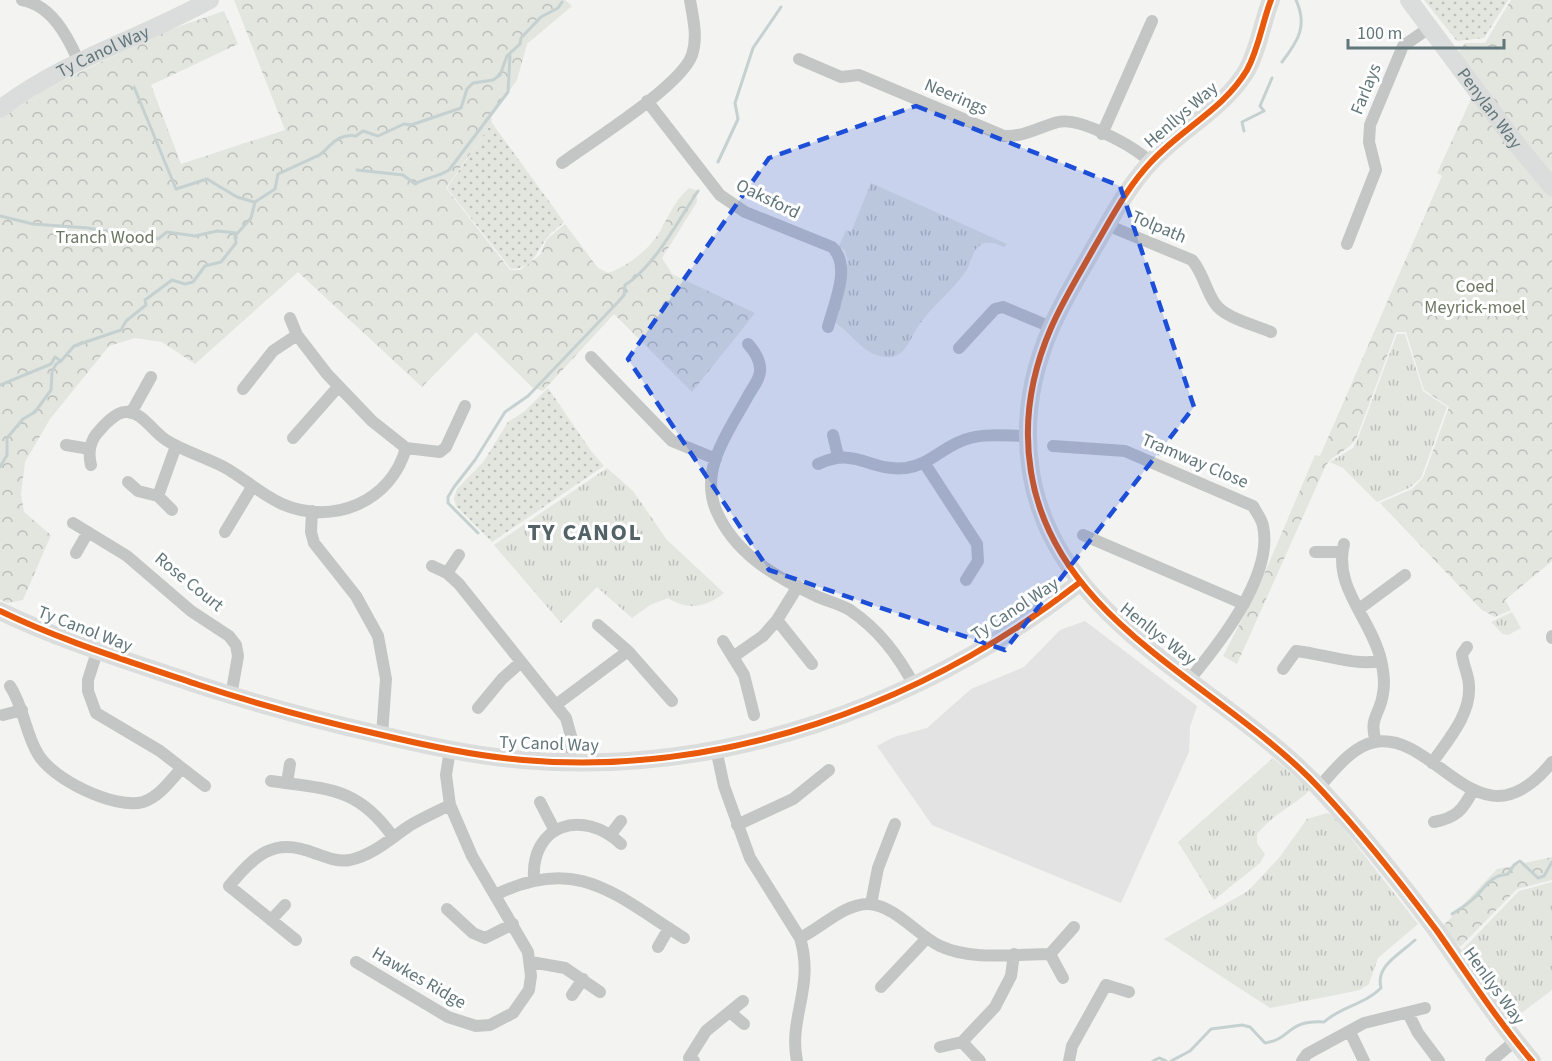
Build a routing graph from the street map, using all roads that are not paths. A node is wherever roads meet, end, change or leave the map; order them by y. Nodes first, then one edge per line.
1 (27, 0) edge
2 (210, 0) edge
3 (690, 0) edge
4 (1409, 0) edge
5 (1266, 6) edge
6 (1152, 21) dead end
7 (1430, 28) junction
8 (799, 59) dead end
9 (78, 60) junction
10 (646, 101) junction
11 (0, 108) edge
12 (1102, 134) junction
13 (1150, 162) junction
14 (562, 163) dead end
15 (1552, 187) edge
16 (1107, 225) junction
17 (1347, 244) dead end
18 (290, 318) dead end
19 (828, 327) dead end
20 (1051, 327) junction
21 (1271, 332) dead end
22 (297, 335) junction
23 (748, 344) dead end
24 (959, 348) dead end
25 (591, 357) dead end
26 (151, 377) dead end
27 (338, 387) junction
28 (243, 389) dead end
29 (465, 406) dead end
30 (131, 413) junction
31 (833, 435) dead end
32 (1027, 436) junction
33 (293, 438) dead end
34 (66, 445) dead end
35 (176, 446) junction
36 (1053, 446) dead end
37 (406, 448) junction
38 (90, 449) junction
39 (838, 456) junction
40 (716, 459) junction
41 (818, 464) dead end
42 (925, 464) junction
43 (91, 465) dead end
44 (128, 483) dead end
45 (252, 487) junction
46 (158, 496) junction
47 (172, 510) dead end
48 (312, 511) junction
49 (73, 523) dead end
50 (88, 532) junction
51 (225, 532) dead end
52 (1083, 535) dead end
53 (1315, 552) dead end
54 (76, 554) dead end
55 (459, 555) dead end
56 (432, 566) dead end
57 (447, 573) junction
58 (1404, 575) dead end
59 (966, 580) dead end
60 (1079, 583) junction
61 (798, 586) junction
62 (1244, 604) junction
63 (1359, 609) junction
64 (0, 612) edge
65 (777, 620) junction
66 (598, 625) dead end
67 (723, 641) dead end
68 (1467, 647) dead end
69 (628, 651) junction
70 (97, 652) junction
71 (733, 657) junction
72 (1381, 661) junction
73 (521, 662) junction
74 (812, 664) dead end
75 (1283, 669) dead end
76 (1190, 679) junction
77 (914, 685) junction
78 (10, 686) dead end
79 (231, 696) junction
80 (672, 701) dead end
81 (557, 704) junction
82 (478, 708) dead end
83 (22, 710) junction
84 (3, 715) dead end
85 (754, 715) dead end
86 (382, 735) junction
87 (1376, 742) junction
88 (716, 749) junction
89 (450, 750) junction
90 (572, 762) junction
91 (1432, 763) junction
92 (290, 764) dead end
93 (1551, 765) edge
94 (181, 769) junction
95 (830, 770) dead end
96 (271, 781) dead end
97 (287, 783) junction
98 (205, 786) dead end
99 (1318, 787) junction
100 (1473, 790) junction
101 (540, 802) dead end
102 (450, 805) junction
103 (621, 820) dead end
104 (1434, 822) dead end
105 (895, 824) dead end
106 (737, 825) junction
107 (555, 831) junction
108 (611, 834) junction
109 (393, 837) junction
110 (621, 844) dead end
111 (534, 880) junction
112 (495, 895) junction
113 (871, 904) junction
114 (285, 905) dead end
115 (447, 909) dead end
116 (271, 920) junction
117 (513, 924) junction
118 (1074, 927) dead end
119 (669, 928) junction
120 (684, 938) dead end
121 (800, 938) junction
122 (927, 939) junction
123 (296, 940) dead end
124 (658, 947) dead end
125 (1014, 954) junction
126 (1050, 954) junction
127 (356, 962) dead end
128 (531, 962) junction
129 (1063, 978) dead end
130 (583, 979) junction
131 (880, 987) dead end
132 (600, 992) dead end
133 (1129, 992) dead end
134 (572, 995) dead end
135 (743, 1001) dead end
136 (1425, 1008) dead end
137 (731, 1013) junction
138 (1408, 1013) junction
139 (744, 1024) dead end
140 (1350, 1032) junction
141 (1515, 1041) junction
142 (962, 1042) junction
143 (940, 1047) dead end
144 (687, 1057) edge
145 (797, 1061) edge
146 (980, 1061) edge
147 (1069, 1061) edge
148 (1302, 1061) edge
149 (1364, 1061) edge
150 (1439, 1061) edge
151 (1491, 1061) edge
152 (1532, 1061) edge

1 - 9 street
2 - 9 street, Ty Canol Way
3 - 10 street
4 - 7 street, Penylan Way
5 - 13 street, Henllys Way
6 - 12 street
7 - 15 street, Penylan Way
7 - 17 street, Farlays
8 - 12 street, Neerings
9 - 11 street, Ty Canol Way
10 - 14 street
10 - 19 street, Oaksford
12 - 13 street, Neerings
13 - 16 street, Henllys Way
16 - 20 street, Henllys Way
16 - 21 street, Tolpath
18 - 22 street
20 - 24 street
20 - 32 street, Henllys Way
22 - 27 street
22 - 28 street
23 - 40 street
25 - 40 street
26 - 30 street
27 - 33 street
27 - 37 street
29 - 37 street
30 - 35 street
30 - 38 street
31 - 39 street
32 - 42 street
32 - 60 street, Henllys Way
34 - 38 street
35 - 45 street
35 - 46 street
36 - 62 street, Tramway Close
37 - 48 street
38 - 43 street
39 - 41 street
39 - 42 street
40 - 61 street
42 - 59 street
44 - 46 street
45 - 48 street
45 - 51 street
46 - 47 street
48 - 86 street
49 - 50 street, Rose Court
50 - 54 street
50 - 79 street, Rose Court
52 - 62 street
53 - 63 street
55 - 57 street
56 - 57 street
57 - 73 street
58 - 63 street
60 - 76 street, Henllys Way
60 - 77 street, Ty Canol Way
61 - 65 street
61 - 77 street
62 - 76 street, Tramway Close
63 - 72 street
64 - 70 street, Ty Canol Way
65 - 71 street
65 - 74 street
66 - 69 street
67 - 71 street
68 - 91 street
69 - 80 street
69 - 81 street
70 - 79 street, Ty Canol Way
70 - 94 street
71 - 85 street
72 - 75 street
72 - 87 street
73 - 81 street
73 - 82 street
76 - 99 street, Henllys Way
77 - 88 street, Ty Canol Way
78 - 83 street
79 - 86 street, Ty Canol Way
81 - 90 street
83 - 84 street
83 - 94 street
86 - 89 street, Ty Canol Way
87 - 91 street
87 - 99 street
88 - 90 street, Ty Canol Way
88 - 106 street
89 - 90 street, Ty Canol Way
89 - 102 street, Hawkes Ridge
91 - 100 street
92 - 97 street
93 - 100 street
94 - 98 street
95 - 106 street
96 - 97 street
97 - 109 street
99 - 141 street, Henllys Way
100 - 104 street
101 - 107 street
102 - 109 street
102 - 112 street, Hawkes Ridge
103 - 108 street
105 - 113 street
106 - 121 street
107 - 108 street
107 - 111 street
108 - 110 street
109 - 116 street
111 - 112 street
111 - 119 street
112 - 117 street, Hawkes Ridge
113 - 121 street
113 - 122 street
114 - 116 street
115 - 117 street
116 - 123 street
117 - 128 street, Hawkes Ridge
118 - 126 street
119 - 120 street
119 - 124 street
121 - 145 street
122 - 125 street
122 - 131 street
125 - 126 street
125 - 142 street
126 - 129 street
127 - 128 street, Hawkes Ridge
128 - 130 street
130 - 132 street
130 - 134 street
133 - 147 street
135 - 137 street
136 - 138 street
137 - 139 street
137 - 144 street
138 - 140 street
138 - 150 street
140 - 148 street
140 - 149 street
141 - 151 street
141 - 152 street, Henllys Way
142 - 143 street
142 - 146 street

